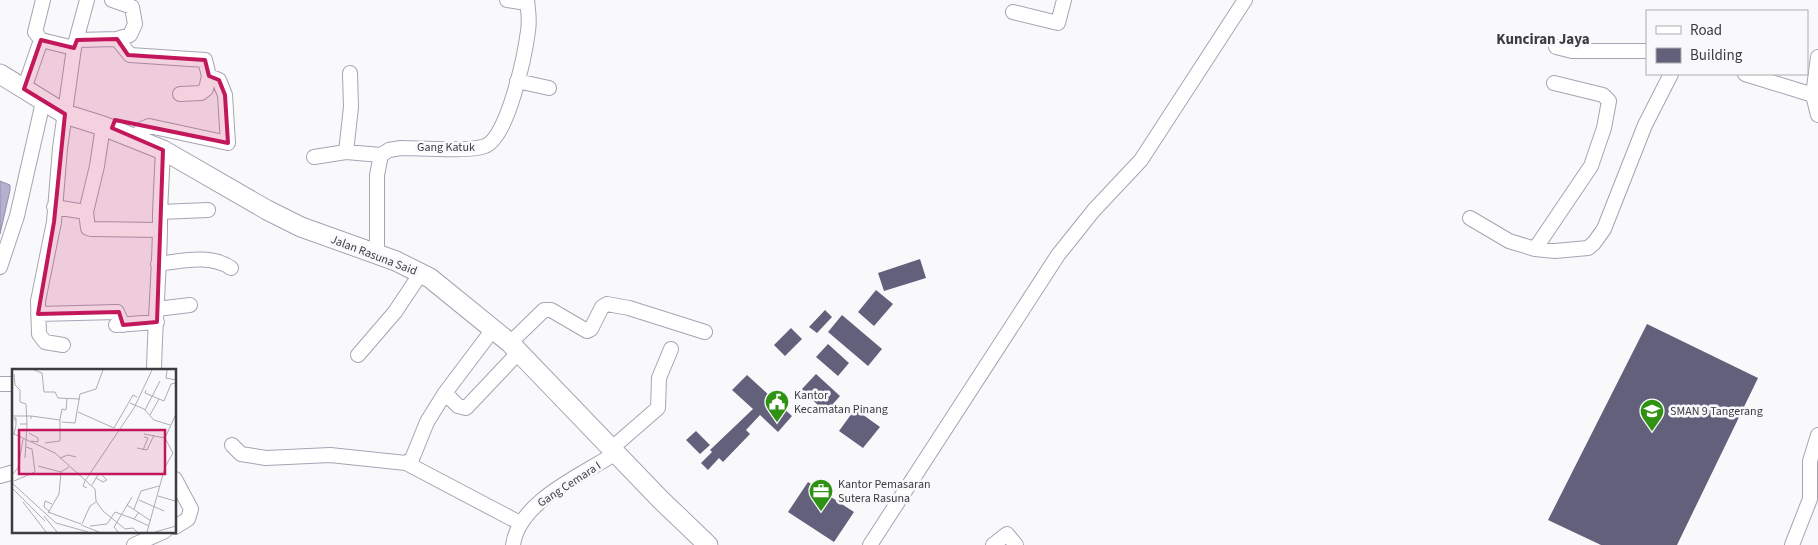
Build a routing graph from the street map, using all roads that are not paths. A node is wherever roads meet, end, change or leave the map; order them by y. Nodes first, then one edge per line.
1 (43, 0) edge
2 (87, 0) edge
3 (112, 0) edge
4 (507, 0) edge
5 (1064, 0) edge
6 (1245, 0) edge
7 (527, 1) edge
8 (1013, 12) dead end
9 (117, 39) junction
10 (41, 40) junction
11 (76, 44) junction
12 (1556, 47) dead end
13 (1646, 51) edge
14 (1818, 57) edge
15 (350, 73) dead end
16 (0, 74) edge
17 (1670, 75) edge
18 (1748, 75) edge
19 (209, 76) junction
20 (517, 81) junction
21 (1554, 83) dead end
22 (549, 88) dead end
23 (24, 89) junction
24 (180, 94) dead end
25 (1813, 95) junction
26 (43, 102) junction
27 (65, 114) junction
28 (1818, 115) edge
29 (103, 126) junction
30 (136, 138) junction
31 (164, 150) junction
32 (346, 152) junction
33 (381, 155) junction
34 (314, 157) dead end
35 (54, 207) junction
36 (208, 210) dead end
37 (86, 212) junction
38 (160, 212) junction
39 (1470, 218) dead end
40 (160, 230) junction
41 (1535, 249) junction
42 (377, 253) junction
43 (158, 264) junction
44 (0, 267) edge
45 (232, 268) dead end
46 (421, 273) junction
47 (190, 305) dead end
48 (38, 314) junction
49 (157, 316) junction
50 (494, 328) junction
51 (705, 332) dead end
52 (63, 345) dead end
53 (515, 347) junction
54 (671, 349) dead end
55 (358, 355) dead end
56 (154, 369) edge
57 (445, 393) junction
58 (1818, 435) edge
59 (232, 445) dead end
60 (614, 451) junction
61 (406, 463) junction
62 (176, 481) edge
63 (1814, 481) edge
64 (520, 523) junction
65 (176, 526) edge
66 (163, 532) edge
67 (134, 545) edge
68 (513, 545) edge
69 (708, 545) edge
70 (870, 545) edge
71 (993, 545) edge
72 (1016, 545) edge
73 (1792, 545) edge

1 - 10 street
2 - 11 street
3 - 9 street
4 - 7 street
5 - 8 street
6 - 70 street
7 - 20 street, Gang Katuk
9 - 11 street
9 - 19 street
10 - 11 street
10 - 23 street
11 - 27 street
12 - 13 street
14 - 25 street
15 - 32 street
16 - 23 main road, Jalan Rasuna Said
17 - 41 street
18 - 25 street
19 - 24 street
19 - 30 street
20 - 22 street
20 - 33 street, Gang Katuk
21 - 41 street
23 - 26 main road, Jalan Rasuna Said
25 - 28 street
26 - 27 main road, Jalan Rasuna Said
26 - 44 street
27 - 29 main road, Jalan Rasuna Said
27 - 35 street
29 - 30 main road, Jalan Rasuna Said
29 - 37 street
30 - 31 main road, Jalan Rasuna Said
31 - 38 street
31 - 42 main road, Jalan Rasuna Said
32 - 33 street
32 - 34 street
33 - 42 street
35 - 37 street
35 - 48 street
36 - 38 street
37 - 40 street
38 - 40 street
39 - 41 street
40 - 43 street
42 - 46 main road, Jalan Rasuna Said
43 - 45 street
43 - 49 street
46 - 50 main road, Jalan Rasuna Said
46 - 55 street
47 - 49 street
48 - 49 street
48 - 52 street
49 - 56 street
50 - 53 main road, Jalan Rasuna Said
50 - 57 street
51 - 53 street
53 - 57 street
53 - 60 main road, Jalan Rasuna Said
54 - 60 street, Gang Cemara I
57 - 61 street
58 - 63 street
59 - 61 street
60 - 64 street, Gang Cemara I
60 - 69 main road, Jalan Rasuna Said
61 - 64 street
62 - 65 street
63 - 73 street
64 - 68 street, Gang Cemara I
66 - 67 street
71 - 72 street

